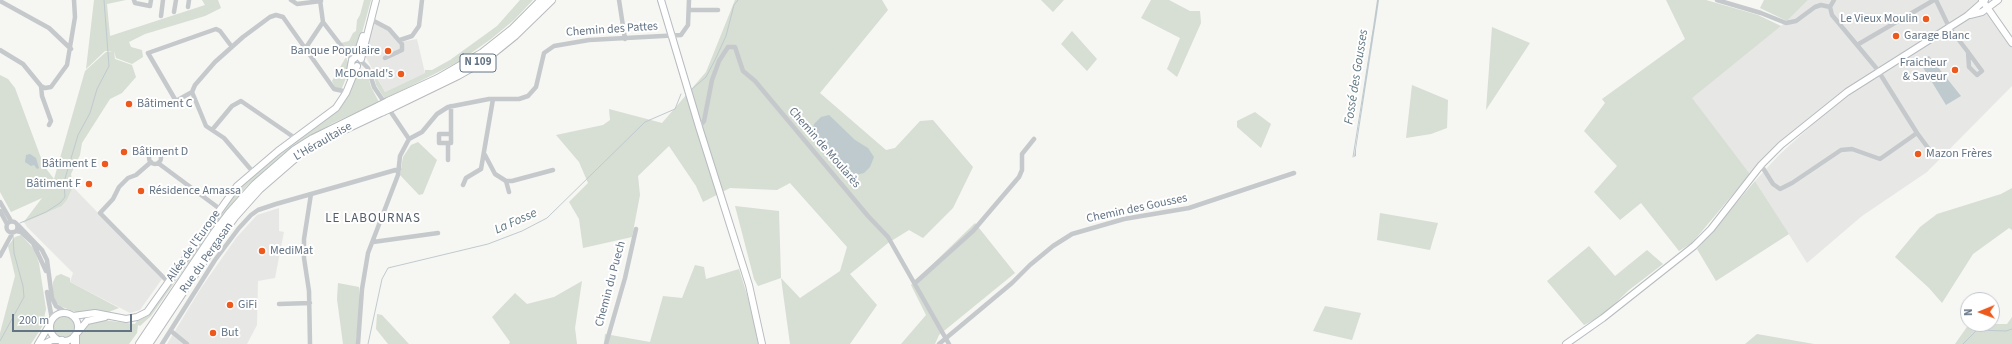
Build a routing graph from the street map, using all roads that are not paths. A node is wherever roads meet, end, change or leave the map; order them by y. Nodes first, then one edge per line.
1 (74, 0) edge
2 (134, 0) edge
3 (151, 0) edge
4 (163, 0) edge
5 (176, 0) edge
6 (189, 0) edge
7 (291, 0) edge
8 (320, 0) edge
9 (374, 0) edge
10 (422, 0) edge
11 (538, 0) edge
12 (542, 0) edge
13 (552, 0) edge
14 (619, 0) edge
15 (661, 0) edge
16 (689, 0) edge
17 (1717, 0) edge
18 (1834, 0) edge
19 (1935, 0) edge
20 (1984, 0) edge
21 (0, 1) edge
22 (1995, 1) edge
23 (188, 7) dead end
24 (1830, 7) junction
25 (1988, 8) junction
26 (689, 10) junction
27 (718, 10) dead end
28 (174, 12) dead end
29 (161, 16) dead end
30 (1967, 16) junction
31 (372, 20) junction
32 (323, 22) junction
33 (1949, 27) junction
34 (672, 36) junction
35 (624, 38) junction
36 (400, 40) junction
37 (2012, 43) edge
38 (1857, 46) junction
39 (232, 47) junction
40 (71, 49) junction
41 (305, 49) junction
42 (0, 50) edge
43 (1968, 52) dead end
44 (385, 58) dead end
45 (355, 61) junction
46 (455, 70) junction
47 (1878, 72) junction
48 (41, 86) junction
49 (343, 91) junction
50 (192, 92) junction
51 (493, 99) junction
52 (390, 104) junction
53 (451, 106) junction
54 (381, 109) junction
55 (330, 113) junction
56 (49, 124) dead end
57 (699, 127) junction
58 (212, 130) junction
59 (1917, 133) junction
60 (451, 134) junction
61 (295, 138) junction
62 (410, 139) junction
63 (1034, 139) dead end
64 (448, 143) junction
65 (484, 153) junction
66 (1934, 156) dead end
67 (448, 160) dead end
68 (151, 162) junction
69 (158, 163) junction
70 (1761, 165) junction
71 (399, 169) junction
72 (553, 170) dead end
73 (253, 172) junction
74 (1294, 173) dead end
75 (506, 181) junction
76 (463, 184) dead end
77 (509, 192) dead end
78 (311, 194) junction
79 (0, 202) edge
80 (220, 209) junction
81 (0, 211) edge
82 (9, 223) junction
83 (18, 225) junction
84 (636, 229) dead end
85 (12, 231) junction
86 (438, 233) dead end
87 (372, 242) junction
88 (38, 247) junction
89 (0, 256) edge
90 (194, 265) junction
91 (168, 282) junction
92 (915, 283) junction
93 (310, 303) junction
94 (279, 304) dead end
95 (70, 314) junction
96 (110, 317) junction
97 (51, 322) junction
98 (170, 331) junction
99 (76, 338) edge
100 (944, 338) junction
101 (62, 342) edge
102 (38, 344) edge
103 (44, 344) edge
104 (133, 344) edge
105 (140, 344) edge
106 (148, 344) edge
107 (162, 344) edge
108 (187, 344) edge
109 (310, 344) edge
110 (358, 344) edge
111 (606, 344) edge
112 (762, 344) edge
113 (939, 344) edge
114 (949, 344) edge
115 (1566, 344) edge

1 - 40 street
2 - 3 street
4 - 29 street
5 - 28 street
6 - 23 street
7 - 8 street
8 - 32 street
9 - 31 street, Allée de l'Europe
9 - 45 street, Allée de l'Europe
10 - 36 street
11 - 46 highway
12 - 46 highway, L'Héraultaise / N 109
13 - 52 highway, L'Héraultaise / N 109
14 - 35 street
15 - 34 street
16 - 26 street
17 - 24 street
18 - 24 street
19 - 33 street
19 - 38 street
20 - 25 street
20 - 30 street
21 - 40 street
22 - 25 street
24 - 38 street
25 - 30 street
25 - 37 street
26 - 27 street
26 - 34 street
30 - 33 street
31 - 36 street
31 - 45 street, Allée de l'Europe
32 - 41 street
32 - 45 street
33 - 43 street
33 - 47 street
34 - 35 street, Chemin des Pattes
34 - 57 street
35 - 51 street, Chemin des Pattes
36 - 44 street
38 - 47 street
39 - 41 street
39 - 50 street
39 - 50 street
40 - 48 street
41 - 49 street
42 - 48 street
45 - 49 street, Allée de l'Europe
45 - 55 street, Allée de l'Europe
45 - 62 street
46 - 52 highway, L'Héraultaise / N 109
47 - 59 street
47 - 70 street
48 - 56 street
49 - 55 street, Allée de l'Europe
50 - 58 street
51 - 53 street, Chemin des Pattes
51 - 65 street
52 - 54 highway, L'Héraultaise / N 109, bridge
53 - 60 street
53 - 62 street, Chemin des Pattes
54 - 90 highway, L'Héraultaise / N 109
54 - 106 highway, L'Héraultaise / N 109
55 - 61 street, Allée de l'Europe
57 - 92 street, Chemin de Moularès
57 - 112 street
58 - 61 street
58 - 73 street
59 - 66 street
59 - 70 street
60 - 64 street
60 - 64 street
61 - 73 street, Allée de l'Europe
62 - 71 street
63 - 92 street
64 - 67 street
65 - 75 street
65 - 76 street
68 - 69 street
68 - 69 street
68 - 91 street
69 - 80 street
70 - 115 street
71 - 78 street, Rue du Pergasan
71 - 87 street
72 - 75 street
73 - 80 street, Allée de l'Europe
74 - 100 street, Chemin des Gousses
75 - 77 street
78 - 93 street
78 - 98 street, Rue du Pergasan
79 - 82 street
80 - 91 street, Allée de l'Europe
81 - 82 street
82 - 83 street
82 - 85 street
83 - 85 street
83 - 88 street
84 - 111 street, Chemin du Puech
85 - 88 street
85 - 89 street
86 - 87 street
87 - 110 street
88 - 95 street
88 - 97 street
90 - 104 highway
90 - 105 highway, L'Héraultaise / N 109
91 - 96 street, Allée de l'Europe
92 - 100 street, Chemin de Moularès
93 - 94 street
93 - 109 street
95 - 96 street, Allée de l'Europe
95 - 97 street
95 - 99 street
96 - 99 street, Allée de l'Europe
97 - 101 street
97 - 102 street
98 - 107 street, Rue du Pergasan
98 - 108 street
99 - 101 street
100 - 113 street, Chemin des Gousses
100 - 114 street, Chemin de Moularès
101 - 103 street

